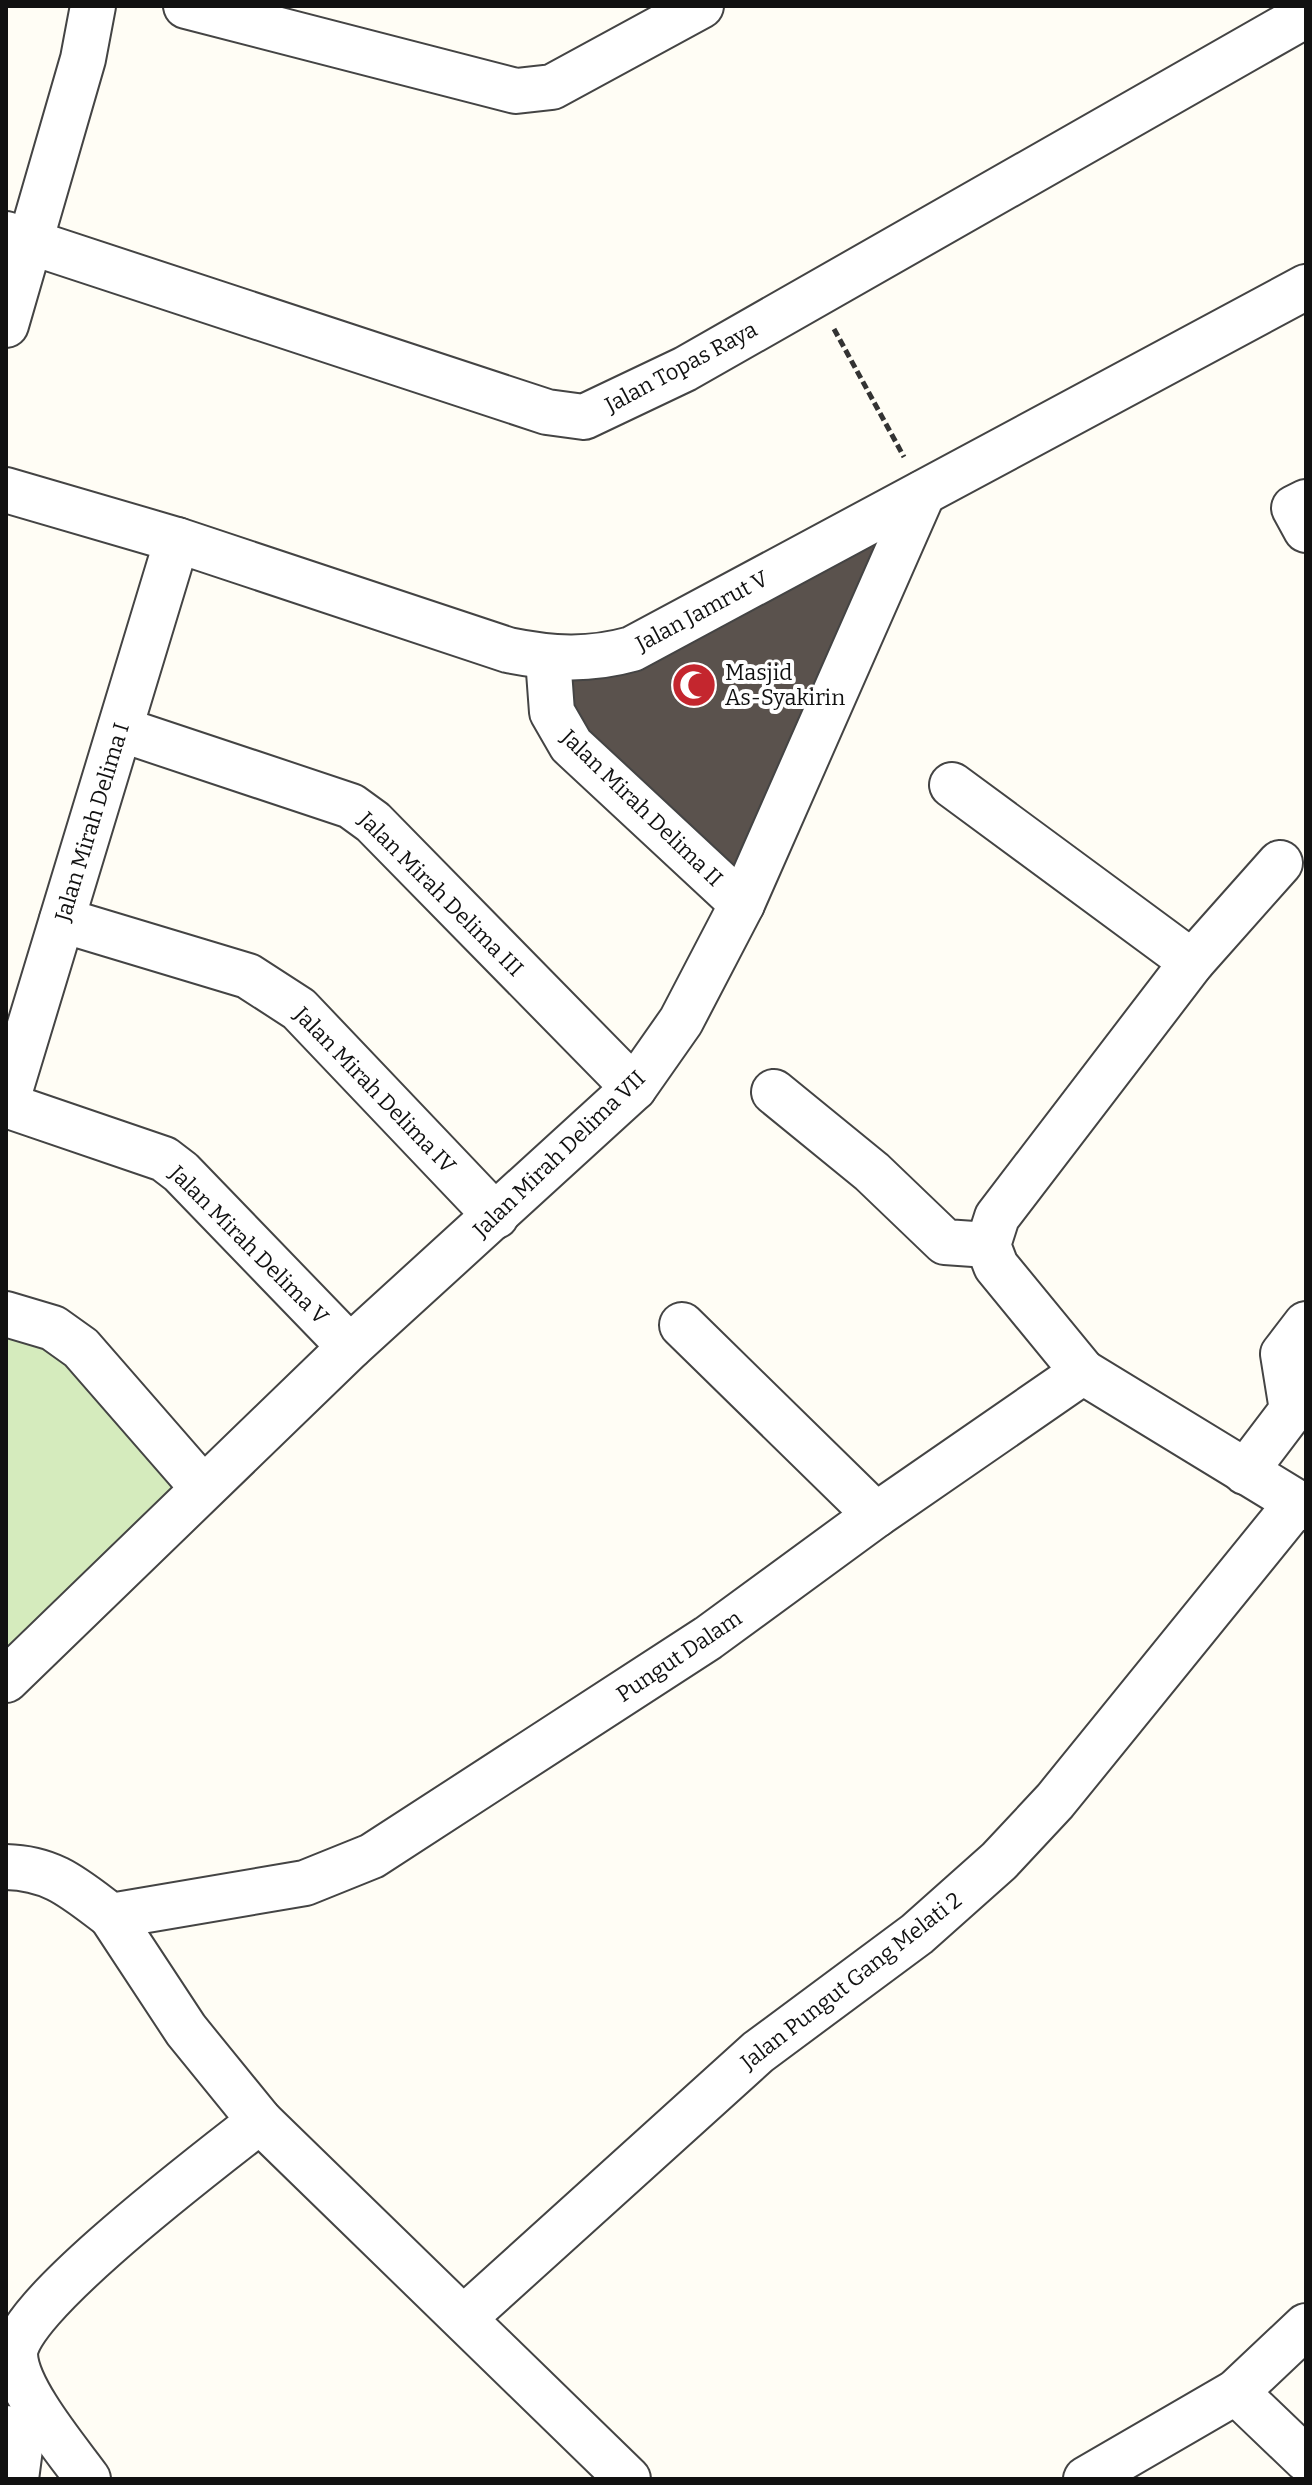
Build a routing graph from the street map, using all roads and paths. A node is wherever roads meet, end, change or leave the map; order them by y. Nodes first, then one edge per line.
1 (93, 6) edge
2 (186, 6) edge
3 (701, 6) edge
4 (1306, 15) edge
5 (18, 237) edge
6 (1306, 287) edge
7 (815, 293) junction
8 (6, 325) edge
9 (6, 490) edge
10 (923, 493) junction
11 (1306, 502) edge
12 (1306, 530) edge
13 (177, 540) junction
14 (548, 658) junction
15 (120, 729) junction
16 (952, 785) dead end
17 (1280, 863) dead end
18 (742, 904) junction
19 (62, 920) junction
20 (1192, 962) junction
21 (634, 1088) junction
22 (774, 1092) dead end
23 (6, 1104) edge
24 (496, 1216) junction
25 (988, 1245) junction
26 (6, 1314) edge
27 (1306, 1324) edge
28 (682, 1325) dead end
29 (350, 1347) junction
30 (1083, 1372) junction
31 (1299, 1416) edge
32 (1245, 1472) junction
33 (203, 1488) junction
34 (1301, 1506) edge
35 (876, 1515) junction
36 (6, 1680) edge
37 (6, 1867) edge
38 (111, 1916) junction
39 (260, 2121) junction
40 (465, 2317) junction
41 (1306, 2326) edge
42 (1236, 2392) junction
43 (1306, 2459) edge
44 (615, 2475) edge
45 (88, 2479) edge
46 (1086, 2479) edge

1 - 5 street
2 - 3 street
4 - 7 street, Jalan Topas Raya
5 - 7 street, Jalan Topas Raya
5 - 8 street
6 - 10 street, Jalan Jamrut V
7 - 10 path
9 - 13 street, Jalan Jamrut V
10 - 14 street, Jalan Jamrut V
10 - 18 street, Jalan Mirah Delima VII
11 - 12 street
13 - 14 street, Jalan Jamrut V
13 - 15 street, Jalan Mirah Delima I
14 - 18 street, Jalan Mirah Delima II
15 - 19 street, Jalan Mirah Delima I
15 - 21 street, Jalan Mirah Delima III
16 - 20 street
17 - 20 street
18 - 21 street, Jalan Mirah Delima VII
19 - 23 street, Jalan Mirah Delima I
19 - 24 street, Jalan Mirah Delima IV
20 - 25 street
21 - 24 street, Jalan Mirah Delima VII
22 - 25 street
23 - 29 street, Jalan Mirah Delima V
24 - 29 street, Jalan Mirah Delima VII
25 - 30 street
26 - 33 street
27 - 31 street
28 - 35 street
29 - 33 street, Jalan Mirah Delima VII
30 - 32 street
30 - 35 street, Pungut Dalam
31 - 32 street
32 - 34 street
33 - 36 street, Jalan Mirah Delima VII
34 - 40 street, Jalan Pungut Gang Melati 2
35 - 38 street, Pungut Dalam
37 - 38 street
38 - 39 street
39 - 40 street
39 - 45 street
40 - 44 street
41 - 42 street
42 - 43 street
42 - 46 street

